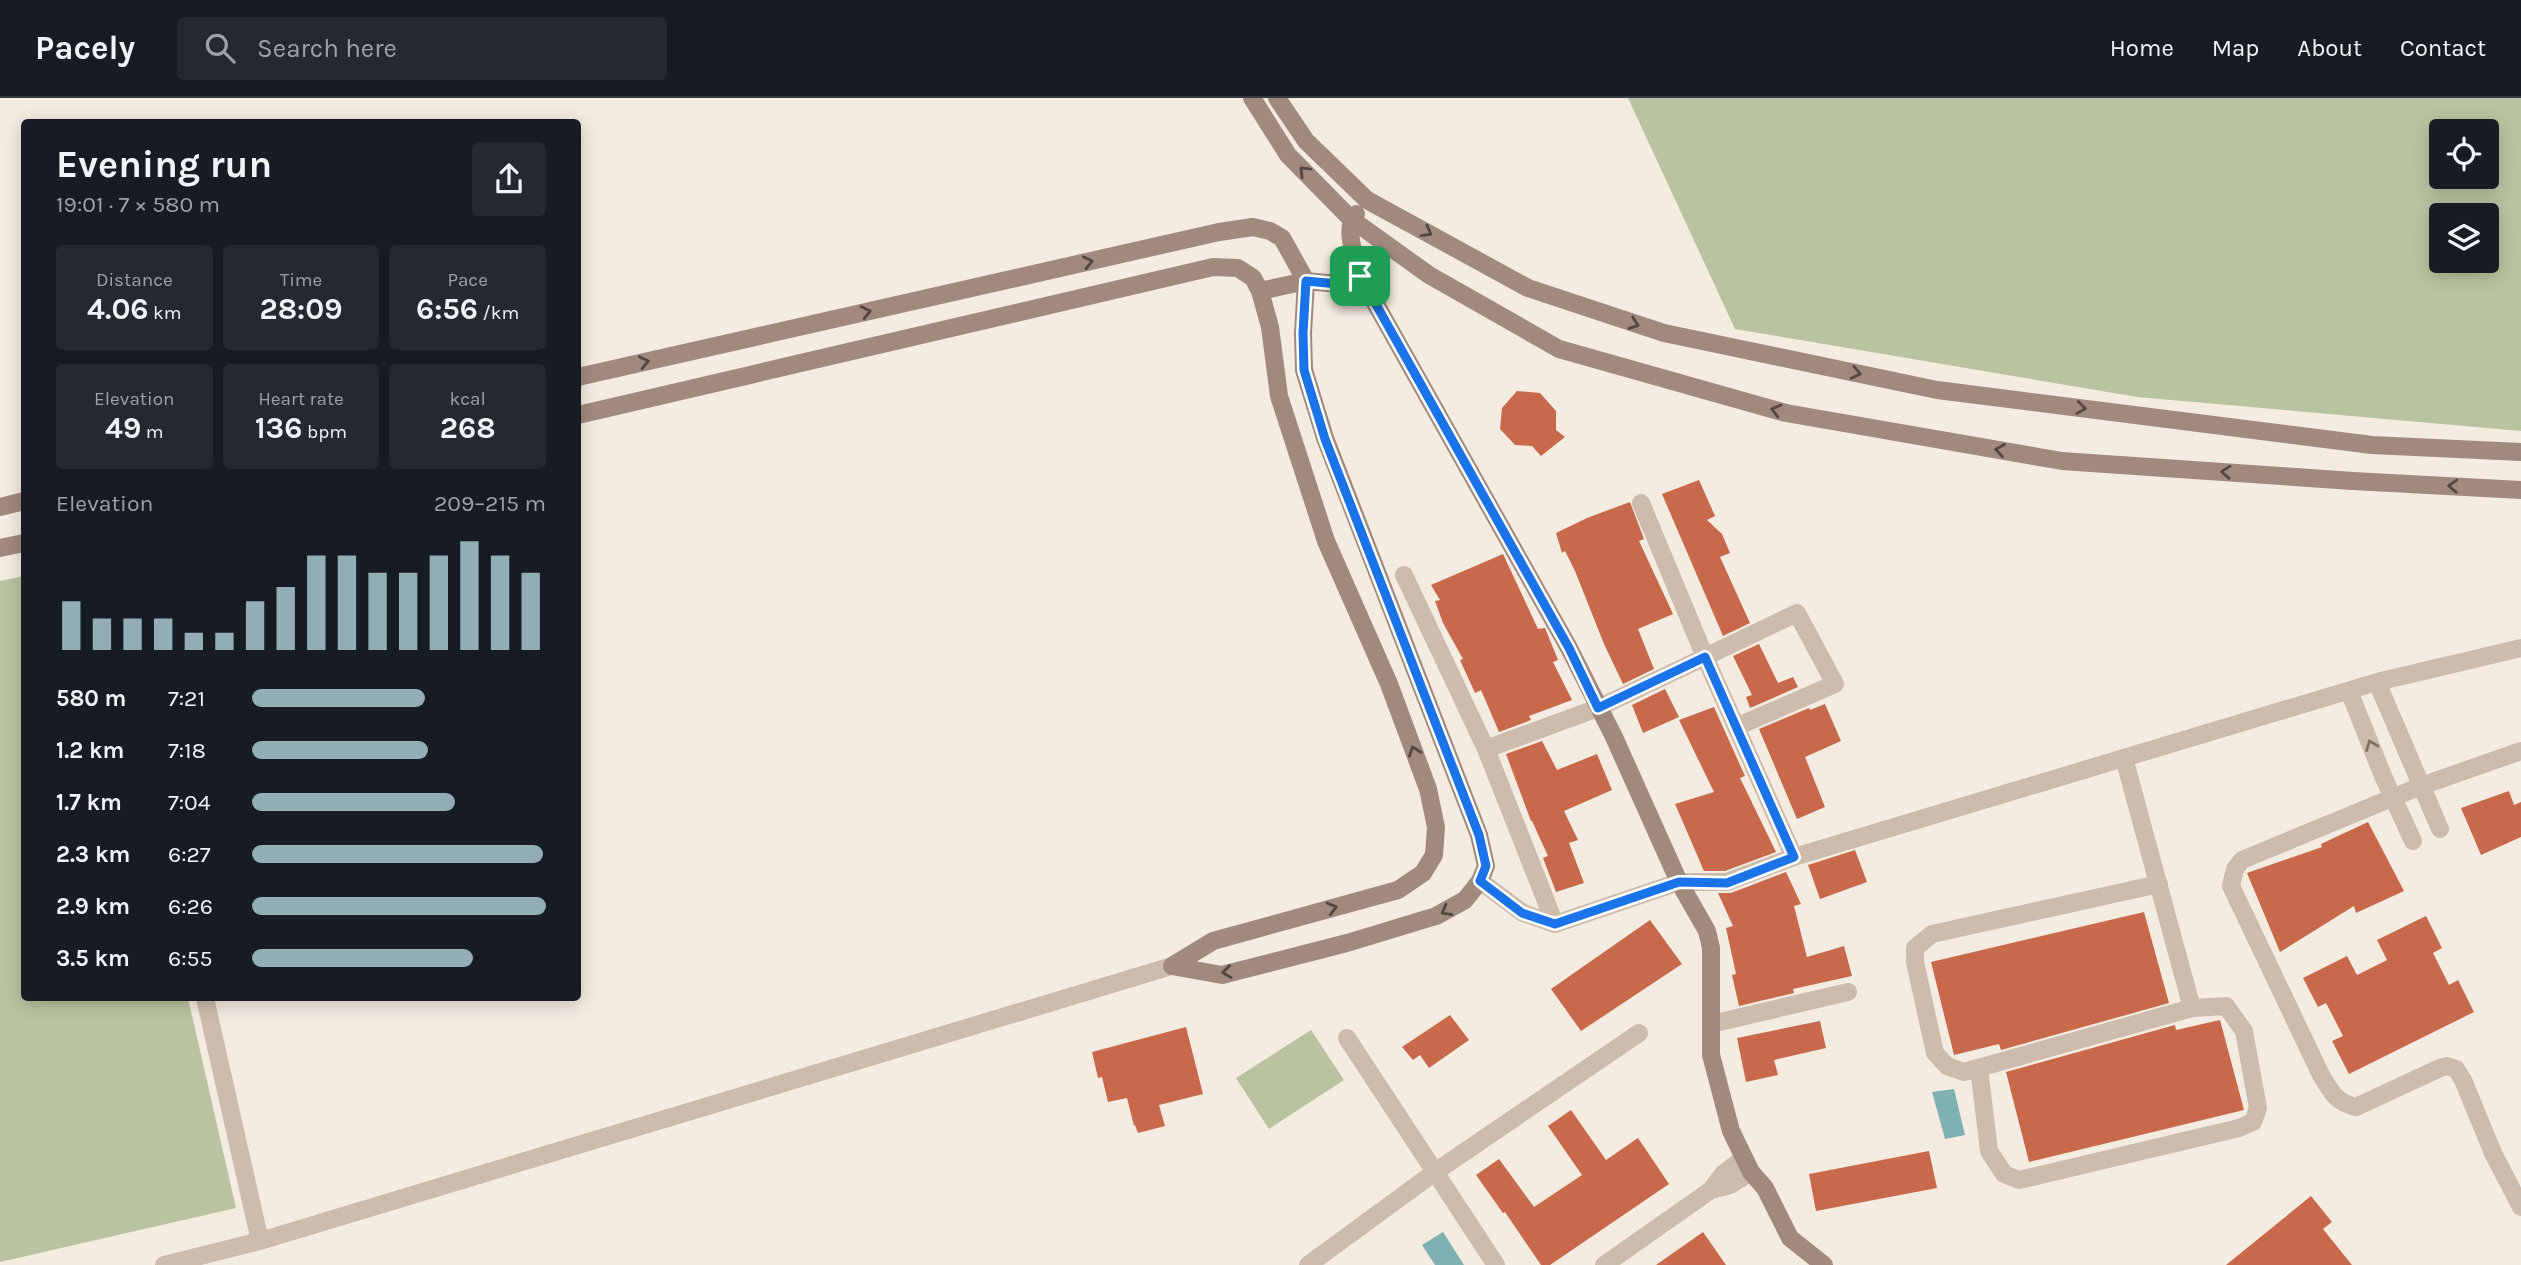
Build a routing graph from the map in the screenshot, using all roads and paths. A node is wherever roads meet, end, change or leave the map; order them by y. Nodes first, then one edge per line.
1 (1252, 98) edge
2 (1277, 98) edge
3 (1367, 200) junction
4 (1352, 219) junction
5 (1360, 276) junction
6 (1306, 281) junction
7 (1260, 292) junction
8 (581, 376) edge
9 (581, 414) edge
10 (2521, 452) edge
11 (2521, 490) edge
12 (21, 502) edge
13 (1641, 503) dead end
14 (0, 507) edge
15 (21, 543) edge
16 (0, 548) edge
17 (1404, 575) dead end
18 (2521, 648) edge
19 (1705, 657) junction
20 (2377, 682) junction
21 (2349, 691) junction
22 (1598, 708) junction
23 (1736, 727) junction
24 (1486, 749) junction
25 (2521, 751) edge
26 (2124, 758) junction
27 (2421, 786) junction
28 (2394, 799) junction
29 (2440, 830) dead end
30 (2413, 841) dead end
31 (1794, 857) junction
32 (1480, 881) junction
33 (1679, 882) junction
34 (2159, 884) junction
35 (1555, 924) junction
36 (1172, 966) junction
37 (1848, 992) dead end
38 (206, 1001) edge
39 (2192, 1007) junction
40 (1710, 1024) junction
41 (1639, 1033) dead end
42 (1347, 1038) dead end
43 (1979, 1068) junction
44 (1748, 1165) junction
45 (1435, 1172) junction
46 (2521, 1207) edge
47 (260, 1241) junction
48 (164, 1265) edge
49 (1308, 1265) edge
50 (1496, 1265) edge
51 (1604, 1265) edge
52 (1824, 1265) edge

4 -> 1 street
2 - 3 street
3 - 4 street
3 -> 10 street
4 - 5 street
11 -> 4 street
5 - 6 street
5 - 22 street
6 - 7 street
8 -> 6 street
6 - 32 street
7 - 9 street
36 -> 7 street
12 - 14 street
13 - 19 street
15 - 16 street
17 - 24 street
18 - 20 street
19 - 22 street
19 - 23 street
19 - 23 street
20 - 21 street
20 - 27 street
21 - 26 street
28 -> 21 street
22 - 24 street
22 - 33 street
23 - 31 street
24 - 35 street
25 - 27 street
26 - 31 street
26 - 34 street
27 - 28 street
27 - 29 street
28 - 30 street
28 - 46 street
31 - 33 street
32 - 35 street
32 -> 36 street
33 - 35 street
33 - 40 street
34 - 39 street
34 - 43 street
36 - 47 street
37 - 40 street
38 - 47 street
39 - 43 street
39 - 43 street
40 - 44 street
41 - 45 street
42 - 45 street
44 - 51 street
44 - 52 street
45 - 49 street
45 - 50 street
47 - 48 street

